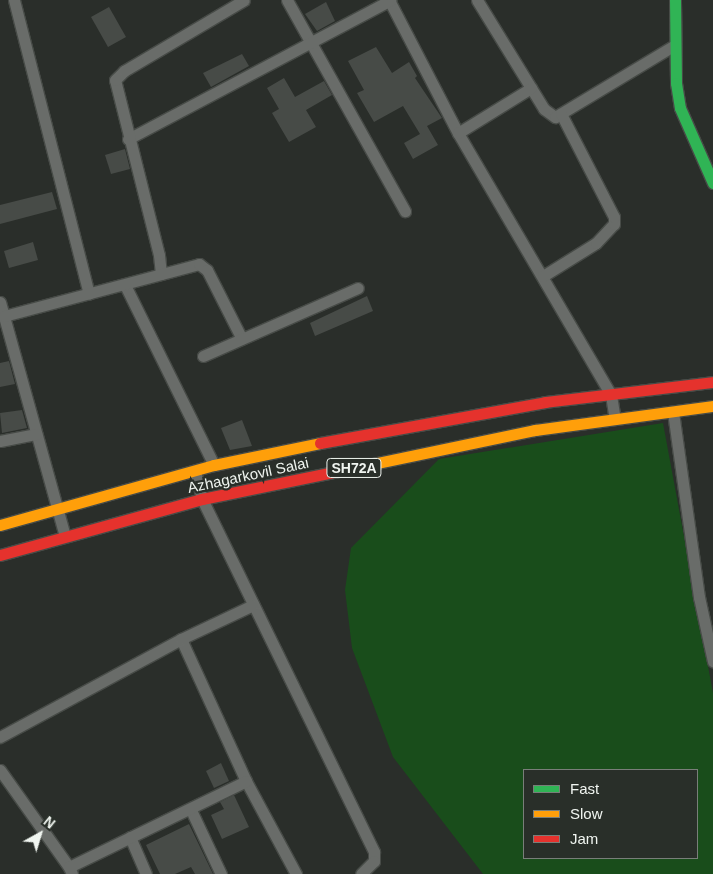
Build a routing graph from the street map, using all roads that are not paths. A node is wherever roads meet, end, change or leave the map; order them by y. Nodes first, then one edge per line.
1 (14, 0) edge
2 (244, 0) edge
3 (286, 0) edge
4 (390, 0) edge
5 (477, 0) edge
6 (675, 0) edge
7 (313, 43) junction
8 (675, 45) junction
9 (531, 88) junction
10 (561, 114) junction
11 (458, 133) junction
12 (128, 139) junction
13 (713, 183) edge
14 (406, 211) dead end
15 (161, 274) junction
16 (543, 276) junction
17 (125, 285) junction
18 (358, 288) dead end
19 (89, 294) junction
20 (0, 302) edge
21 (4, 316) junction
22 (5, 339) edge
23 (242, 339) junction
24 (203, 356) dead end
25 (713, 382) edge
26 (612, 395) junction
27 (713, 406) edge
28 (673, 412) junction
29 (615, 419) junction
30 (36, 434) junction
31 (0, 441) edge
32 (214, 465) junction
33 (195, 471) junction
34 (202, 499) junction
35 (56, 508) junction
36 (0, 525) edge
37 (66, 536) junction
38 (0, 555) edge
39 (253, 605) junction
40 (181, 639) junction
41 (713, 661) edge
42 (0, 736) edge
43 (0, 770) edge
44 (246, 781) junction
45 (191, 810) junction
46 (130, 836) junction
47 (70, 870) edge
48 (146, 874) edge
49 (221, 874) edge
50 (296, 874) edge
51 (361, 874) edge

1 - 19 street
2 - 12 street
3 - 7 street
4 - 7 street
4 - 11 street
5 - 9 street
6 - 8 main road
7 - 12 street
7 - 14 street
8 - 10 street
8 - 13 main road
9 - 10 street
9 - 11 street
10 - 16 street
11 - 16 street
12 - 15 street
15 - 17 street
15 - 23 street
16 - 26 street
17 - 19 street
17 - 32 street
18 - 23 street
19 - 21 street
20 - 21 street
21 - 22 street
22 - 30 street
23 - 24 street
25 - 26 main road, Azhagarkovil Salai / SH72A
26 - 29 street
26 - 32 main road, Azhagarkovil Salai / SH72A
27 - 28 main road, Azhagarkovil Salai / SH72A
28 - 29 main road, Azhagarkovil Salai / SH72A
28 - 41 street
29 - 34 main road, Azhagarkovil Salai / SH72A
30 - 31 street
30 - 35 street
32 - 33 main road, Azhagarkovil Salai / SH72A
33 - 34 street
33 - 35 main road, Azhagarkovil Salai / SH72A
34 - 37 main road, Azhagarkovil Salai / SH72A
34 - 39 street
35 - 36 main road, Azhagarkovil Salai / SH72A
35 - 37 street
37 - 38 main road, Azhagarkovil Salai / SH72A
39 - 40 street
39 - 51 street
40 - 42 street
40 - 44 street
43 - 47 street
44 - 45 street
44 - 50 street
45 - 46 street
45 - 49 street
46 - 47 street
46 - 48 street

